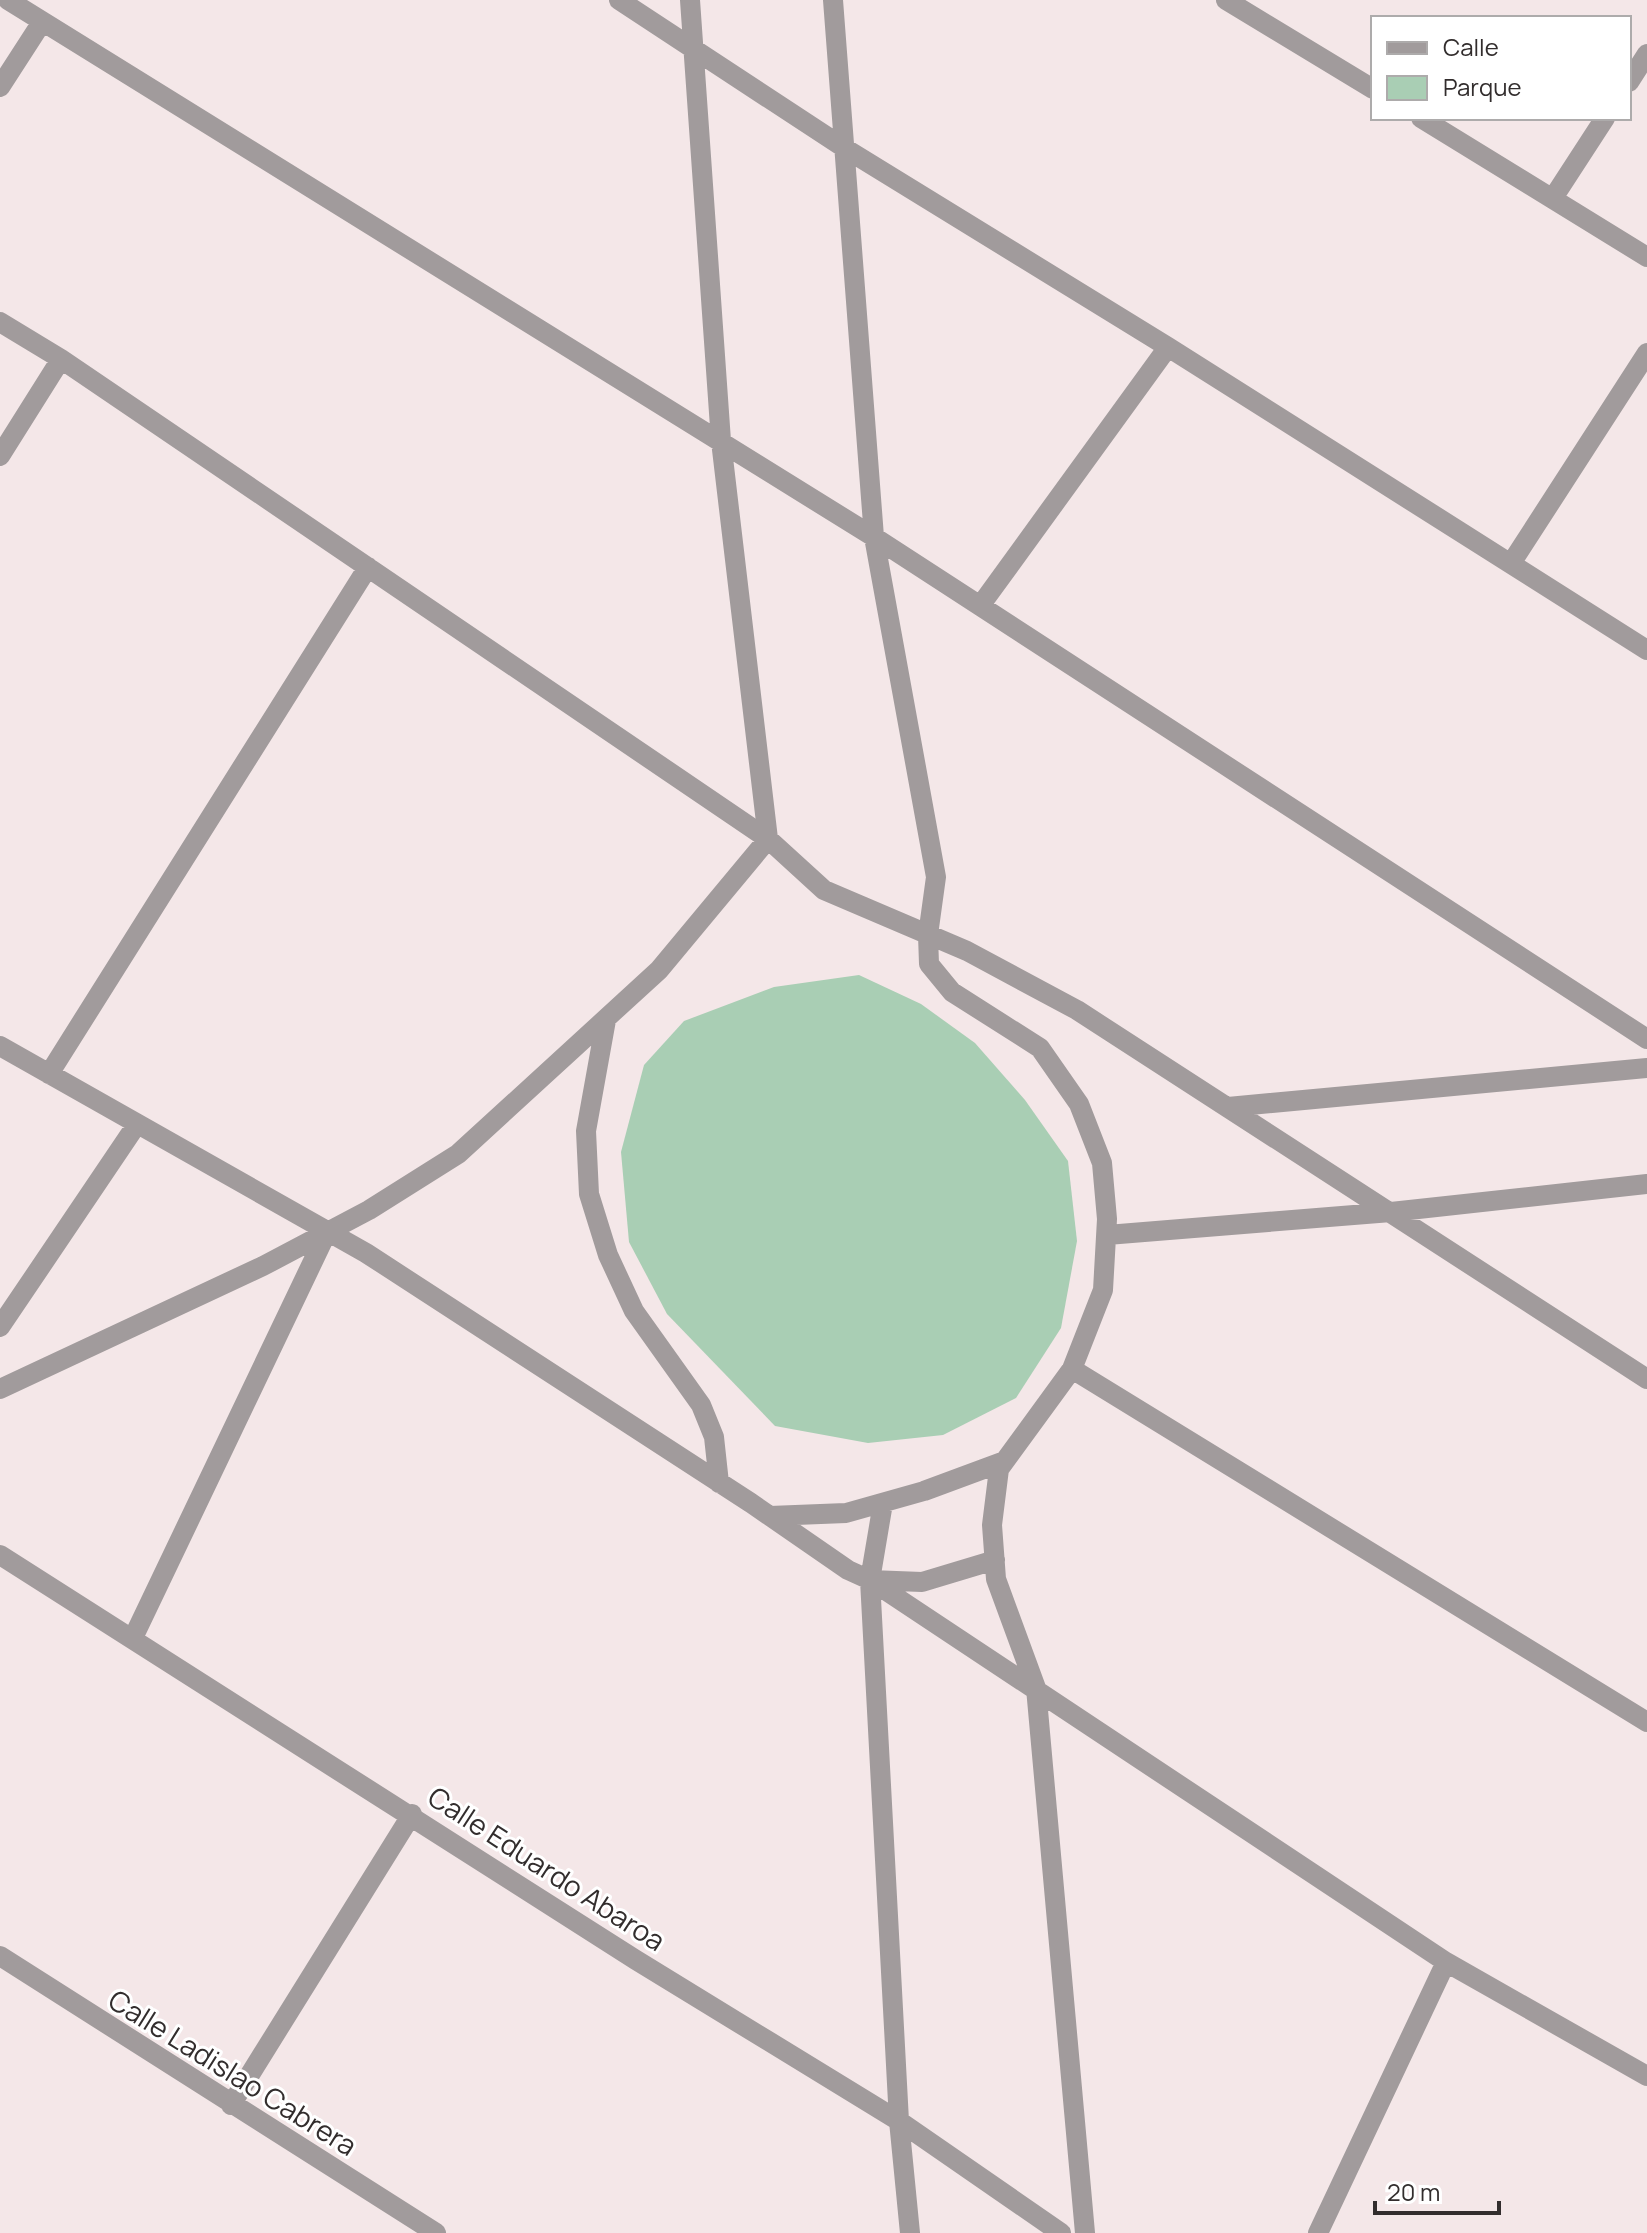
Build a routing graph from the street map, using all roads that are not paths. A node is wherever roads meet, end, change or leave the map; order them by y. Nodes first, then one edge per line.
1 (8, 0) edge
2 (619, 0) edge
3 (690, 0) edge
4 (833, 0) edge
5 (1226, 0) edge
6 (42, 22) junction
7 (694, 46) junction
8 (1647, 54) edge
9 (1631, 79) edge
10 (0, 87) edge
11 (1371, 88) edge
12 (1424, 120) edge
13 (1604, 120) edge
14 (846, 149) junction
15 (1553, 198) junction
16 (1647, 257) edge
17 (0, 322) edge
18 (1168, 347) junction
19 (1647, 353) edge
20 (61, 359) junction
21 (721, 441) junction
22 (0, 456) edge
23 (874, 537) junction
24 (1512, 562) junction
25 (368, 567) junction
26 (980, 606) junction
27 (1647, 650) edge
28 (768, 839) junction
29 (928, 935) junction
30 (606, 1020) junction
31 (1647, 1039) edge
32 (0, 1046) edge
33 (1647, 1068) edge
34 (49, 1074) junction
35 (1228, 1107) junction
36 (137, 1124) junction
37 (1647, 1184) edge
38 (1391, 1212) junction
39 (327, 1232) junction
40 (1107, 1235) junction
41 (0, 1327) edge
42 (1072, 1369) junction
43 (1647, 1379) edge
44 (0, 1389) edge
45 (1005, 1461) junction
46 (719, 1483) junction
47 (883, 1503) junction
48 (770, 1516) junction
49 (0, 1555) edge
50 (995, 1560) junction
51 (870, 1580) junction
52 (133, 1638) junction
53 (1036, 1688) junction
54 (1647, 1722) edge
55 (412, 1814) junction
56 (0, 1956) edge
57 (1446, 1962) junction
58 (1647, 2076) edge
59 (231, 2105) junction
60 (899, 2121) junction
61 (436, 2233) edge
62 (910, 2233) edge
63 (1061, 2233) edge
64 (1085, 2233) edge
65 (1318, 2233) edge

1 - 6 street
2 - 7 street
3 - 7 street
4 - 14 street
5 - 11 street
6 - 10 street
6 - 21 street
7 - 14 street
7 - 21 street
8 - 9 street
12 - 15 street
13 - 15 street
14 - 18 street
14 - 23 street
15 - 16 street
17 - 20 street
18 - 24 street
18 - 26 street
19 - 24 street
20 - 22 street
20 - 25 street
21 - 23 street
21 - 28 street
23 - 26 street
23 - 29 street
24 - 27 street
25 - 28 street
25 - 34 street
26 - 31 street
28 - 29 street
28 - 30 street
29 - 35 street
29 - 40 street
30 - 39 street
30 - 46 street
32 - 34 street
33 - 35 street
34 - 36 street
35 - 38 street
36 - 39 street
36 - 41 street
37 - 38 street
38 - 40 street
38 - 43 street
39 - 44 street
39 - 46 street
39 - 52 street
40 - 42 street
42 - 45 street
42 - 54 street
45 - 47 street
45 - 50 street
46 - 48 street
47 - 48 street
47 - 51 street
48 - 51 street
49 - 52 street, Calle Eduardo Abaroa
50 - 51 street
50 - 53 street
51 - 53 street
51 - 60 street
52 - 55 street, Calle Eduardo Abaroa
53 - 57 street
53 - 64 street
55 - 59 street
55 - 60 street, Calle Eduardo Abaroa
56 - 59 street, Calle Ladislao Cabrera
57 - 58 street
57 - 65 street
59 - 61 street, Calle Ladislao Cabrera
60 - 62 street
60 - 63 street, Calle Eduardo Abaroa

